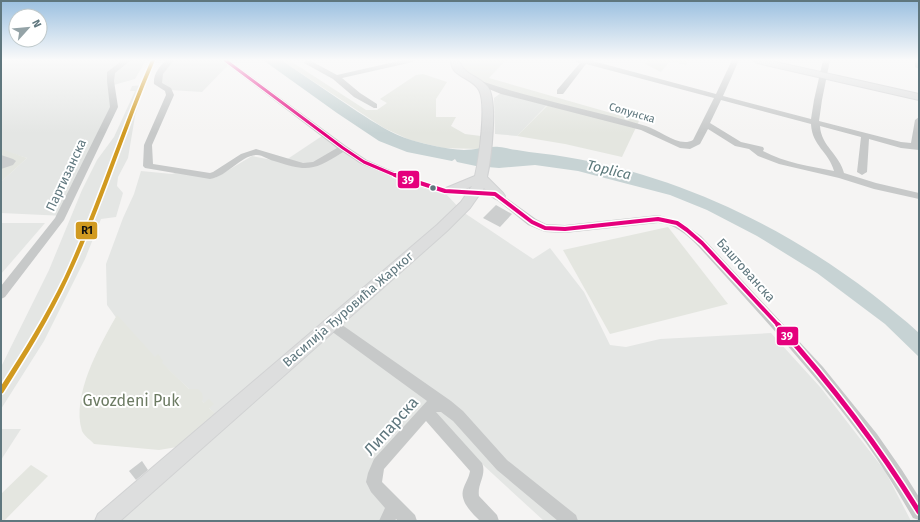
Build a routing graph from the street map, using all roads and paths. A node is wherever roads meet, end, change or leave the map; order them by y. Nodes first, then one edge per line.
1 (110, 84) edge
2 (159, 84) edge
3 (258, 84) edge
4 (344, 84) edge
5 (479, 84) edge
6 (482, 84) edge
7 (566, 84) edge
8 (675, 84) edge
9 (724, 84) edge
10 (822, 84) edge
11 (864, 84) edge
12 (504, 92) junction
13 (560, 92) dead end
14 (486, 95) junction
15 (718, 96) junction
16 (919, 97) edge
17 (374, 106) dead end
18 (919, 120) edge
19 (814, 121) junction
20 (704, 124) junction
21 (866, 135) junction
22 (917, 147) edge
23 (343, 148) junction
24 (753, 148) junction
25 (765, 150) dead end
26 (862, 172) dead end
27 (840, 175) junction
28 (482, 177) junction
29 (448, 191) junction
30 (474, 193) junction
31 (499, 196) junction
32 (919, 196) edge
33 (459, 211) junction
34 (1, 294) edge
35 (331, 324) junction
36 (439, 406) junction
37 (394, 506) junction
38 (919, 512) edge
39 (105, 521) edge
40 (387, 521) edge
41 (409, 521) edge
42 (491, 521) edge
43 (570, 521) edge

1 - 34 street, Партизанска
2 - 23 street
3 - 23 street, Баштованска
4 - 17 street
5 - 14 main road
6 - 12 street, Солунска
7 - 13 street
8 - 15 street
9 - 15 street
10 - 19 street
11 - 16 main road
12 - 14 street
12 - 20 street, Солунска
14 - 28 main road, Василија Ђуровића Жарког
15 - 19 street
15 - 20 street
18 - 22 street
19 - 21 street
19 - 27 street
20 - 24 street
21 - 22 street
21 - 26 street
23 - 29 street, Баштованска
24 - 25 street
24 - 27 street
27 - 32 street
28 - 29 main road
28 - 30 main road, Василија Ђуровића Жарког
28 - 31 main road
29 - 30 street, Баштованска
29 - 33 main road
30 - 31 street, Баштованска
30 - 33 main road, Василија Ђуровића Жарког
31 - 38 street, Баштованска
33 - 35 main road, Василија Ђуровића Жарког
35 - 36 street
35 - 39 main road, Василија Ђуровића Жарког
36 - 37 street, Липарска
36 - 42 street
36 - 43 street
37 - 40 street
37 - 41 street, Липарска

